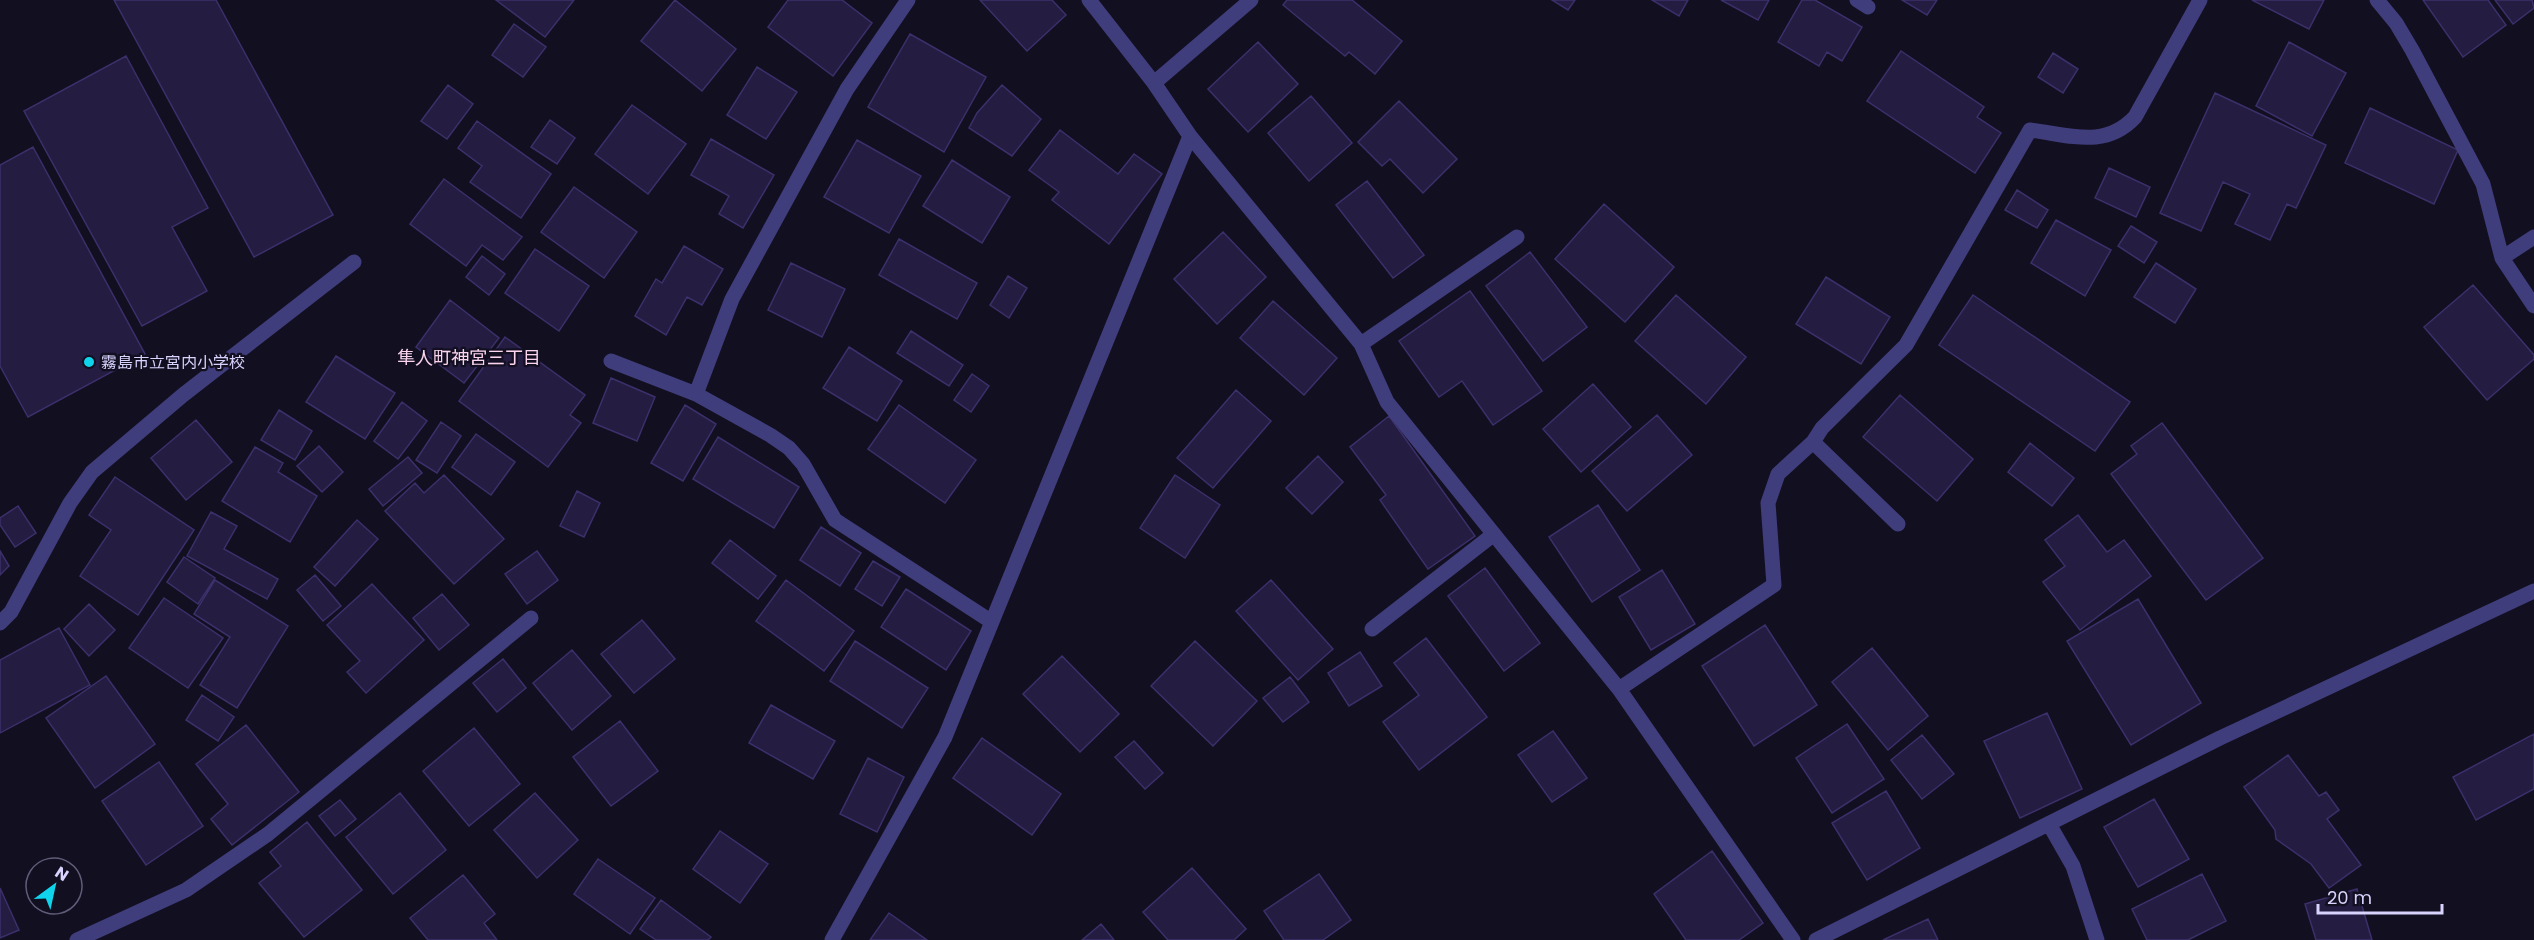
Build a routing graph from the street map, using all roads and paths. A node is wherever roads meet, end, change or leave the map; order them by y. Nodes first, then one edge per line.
1 (908, 0) edge
2 (1089, 0) edge
3 (1251, 0) edge
4 (2200, 0) edge
5 (2377, 0) edge
6 (1154, 83) junction
7 (1190, 136) junction
8 (1517, 237) dead end
9 (2534, 237) edge
10 (2502, 258) junction
11 (354, 262) dead end
12 (2534, 306) edge
13 (1361, 344) junction
14 (611, 361) dead end
15 (696, 394) junction
16 (1813, 442) junction
17 (1898, 524) dead end
18 (1494, 534) junction
19 (2534, 591) edge
20 (531, 618) dead end
21 (992, 622) junction
22 (0, 623) edge
23 (1372, 629) dead end
24 (1619, 689) junction
25 (2049, 824) junction
26 (77, 940) edge
27 (832, 940) edge
28 (1792, 940) edge
29 (1816, 940) edge
30 (2097, 940) edge

1 - 15 street
2 - 6 street
3 - 6 street
4 - 16 street
5 - 10 street
6 - 7 street
7 - 13 street
7 - 21 street
8 - 13 street
9 - 10 street
10 - 12 street
11 - 22 street
13 - 18 street
14 - 15 street
15 - 21 street
16 - 17 street
16 - 24 street
18 - 23 street
18 - 24 street
19 - 25 street
20 - 26 street
21 - 27 street
24 - 28 street
25 - 29 street
25 - 30 street

